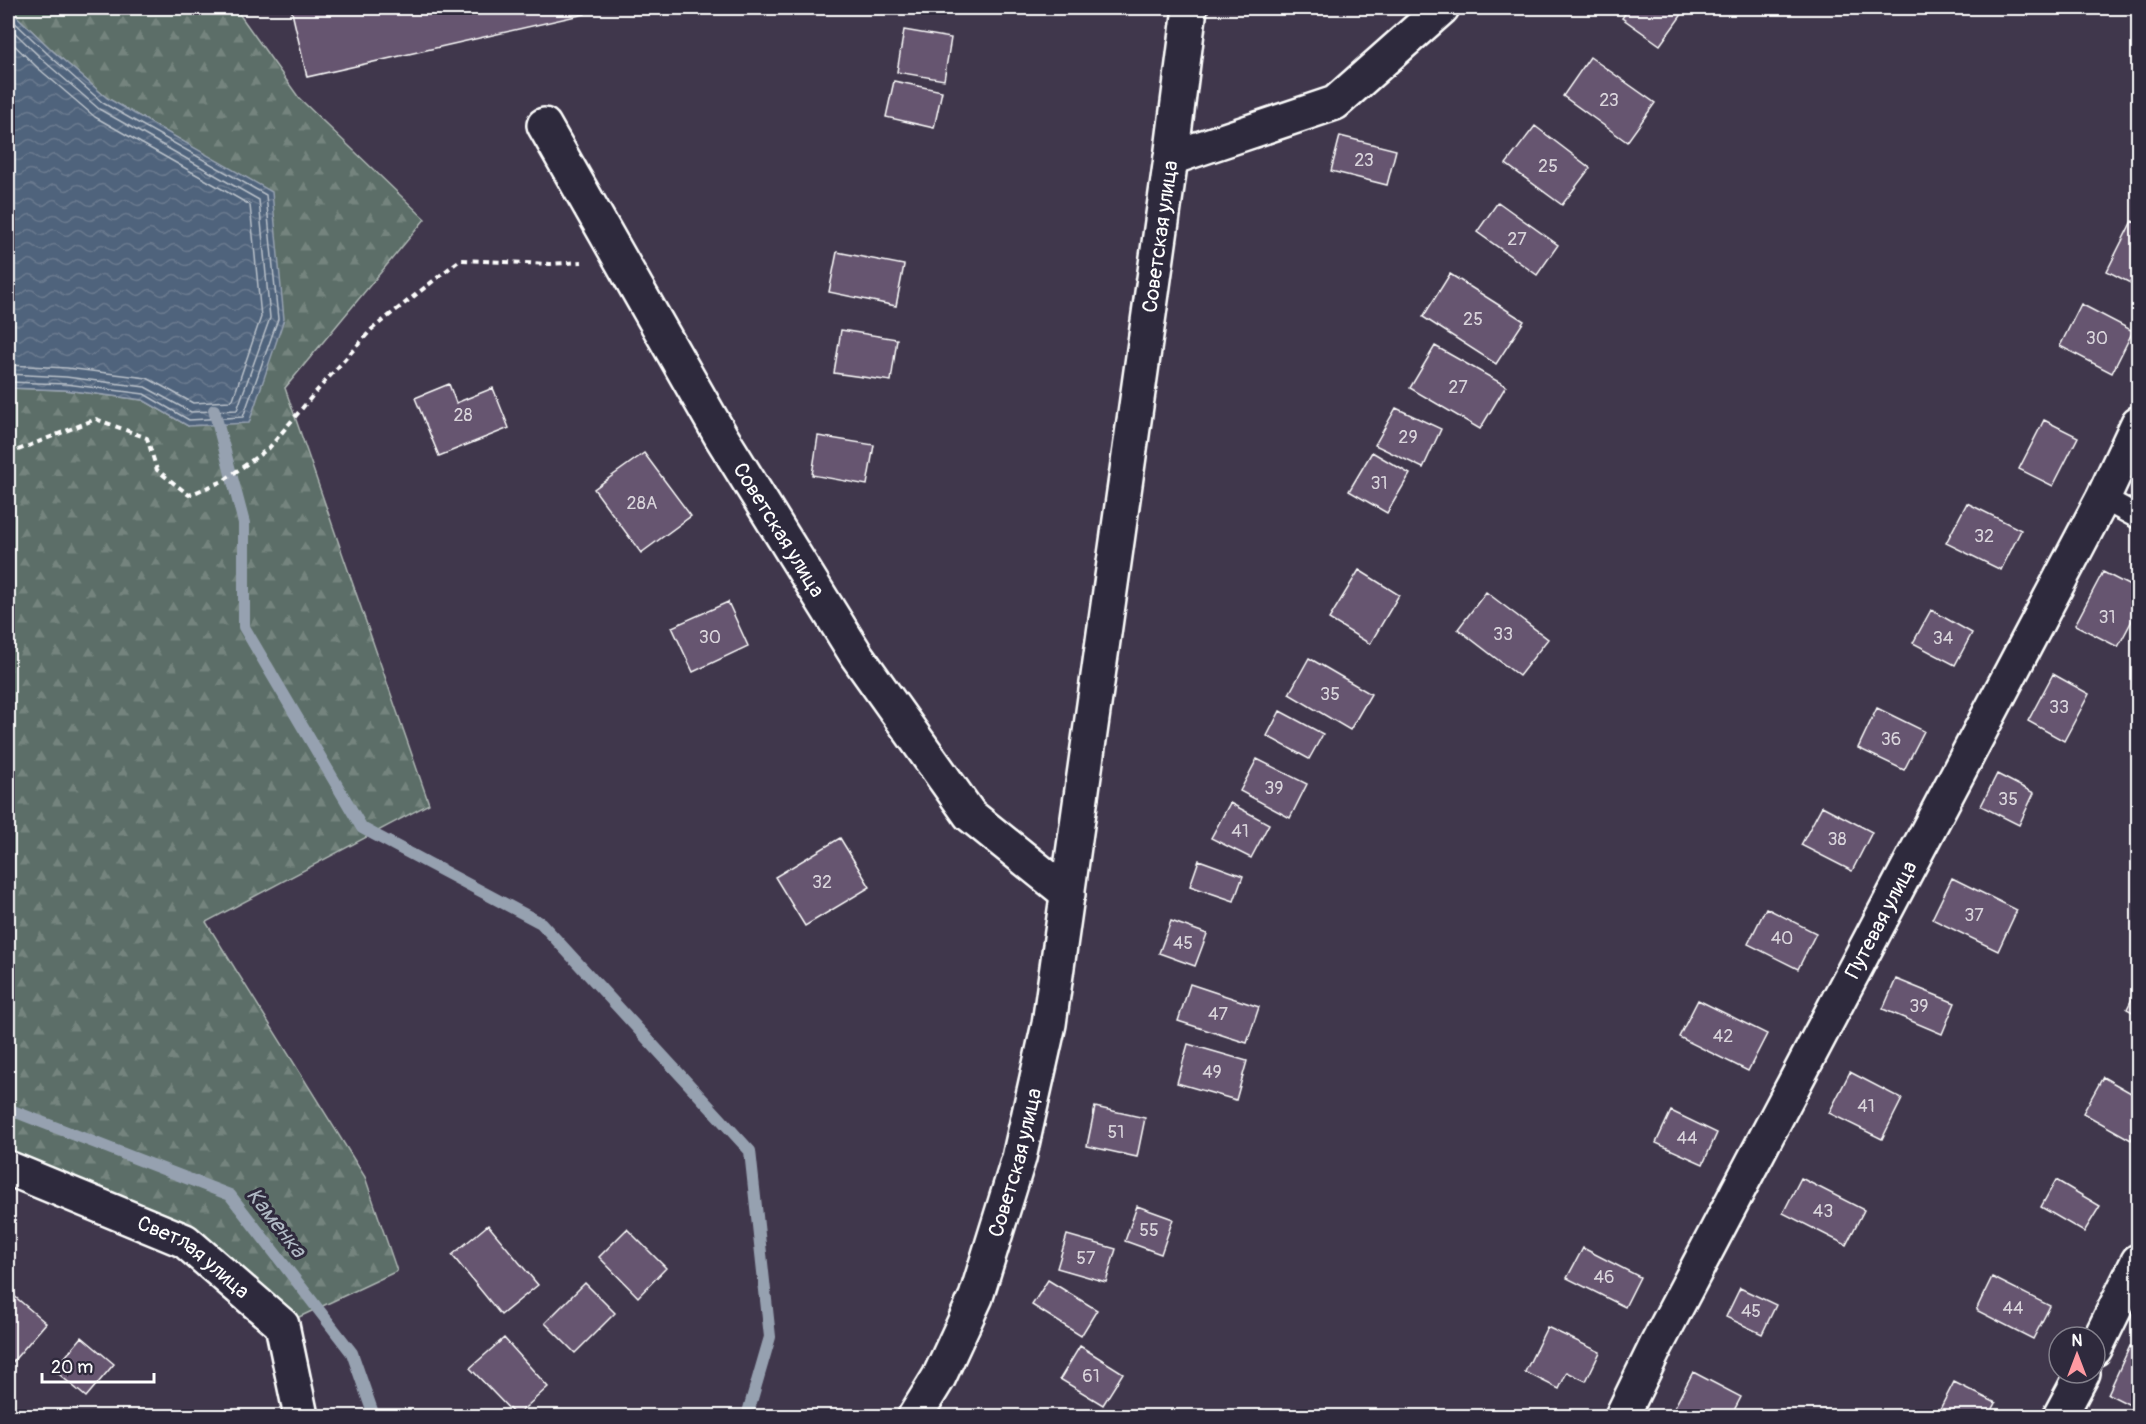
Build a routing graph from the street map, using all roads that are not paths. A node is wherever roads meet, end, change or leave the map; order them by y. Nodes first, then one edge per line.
1 (1190, 8) edge
2 (1442, 8) edge
3 (544, 125) dead end
4 (1171, 158) junction
5 (2139, 423) edge
6 (2103, 498) junction
7 (2139, 517) edge
8 (1068, 894) junction
9 (8, 1168) edge
10 (2139, 1261) edge
11 (2107, 1325) edge
12 (2077, 1385) edge
13 (301, 1416) edge
14 (915, 1416) edge
15 (1622, 1416) edge
16 (2060, 1416) edge

1 - 4 street, Советская улица
2 - 4 street
3 - 8 street, Советская улица
4 - 8 street, Советская улица
5 - 6 street, Путевая улица
6 - 7 lane
6 - 15 street, Путевая улица
8 - 14 street, Советская улица
9 - 13 street, Светлая улица
10 - 11 street
12 - 16 street

